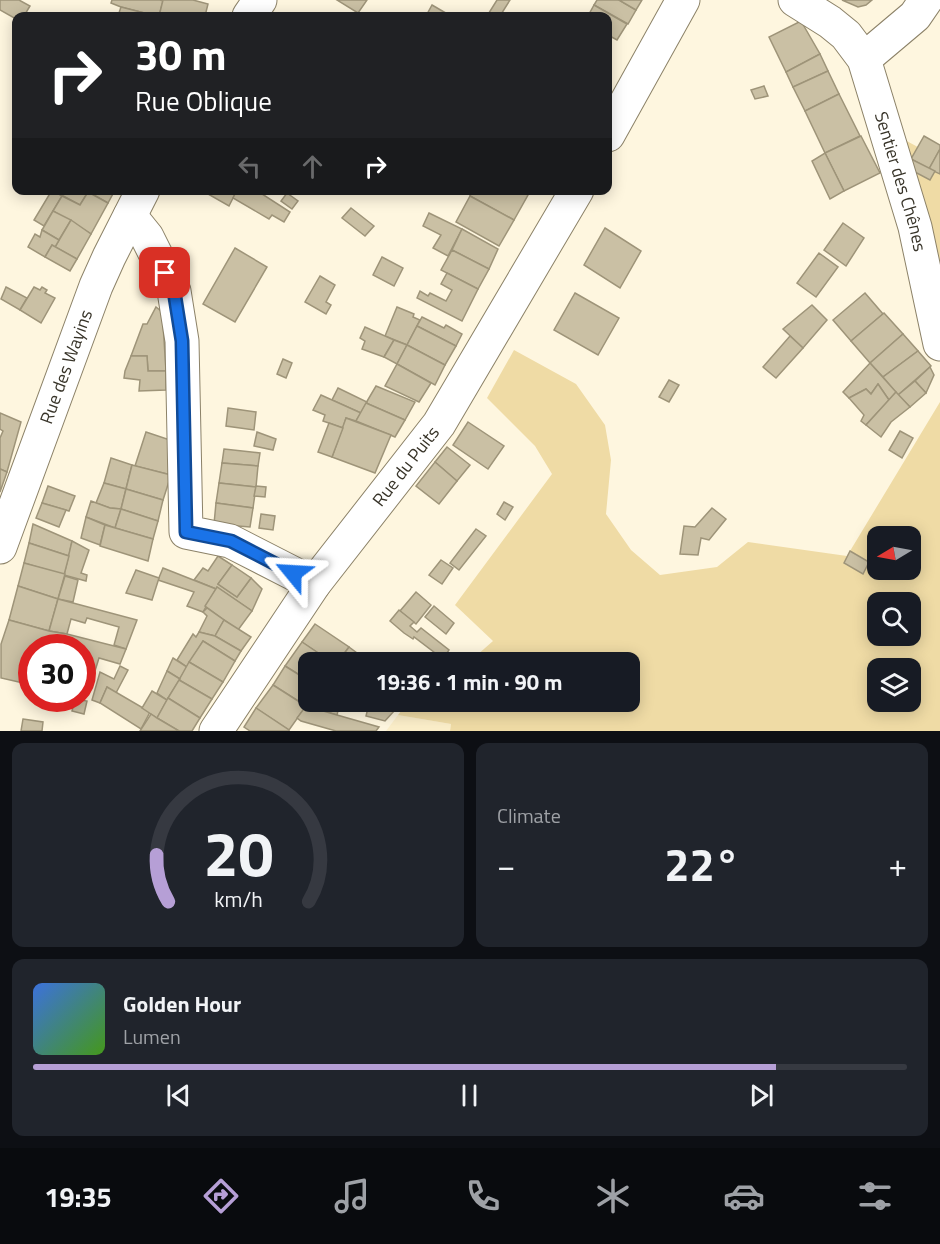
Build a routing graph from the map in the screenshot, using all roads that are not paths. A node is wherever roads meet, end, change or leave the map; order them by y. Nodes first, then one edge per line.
1 (683, 0) edge
2 (795, 0) edge
3 (926, 0) edge
4 (864, 59) junction
5 (612, 128) edge
6 (574, 195) edge
7 (136, 203) edge
8 (940, 344) edge
9 (0, 547) edge
10 (314, 584) junction
11 (216, 731) edge

1 - 5 street
2 - 4 street, Sentier des Chênes
3 - 4 street
4 - 8 street, Sentier des Chênes
6 - 10 street, Rue du Puits
7 - 9 street, Rue des Wayins
7 - 10 street
10 - 11 street, Rue du Puits

